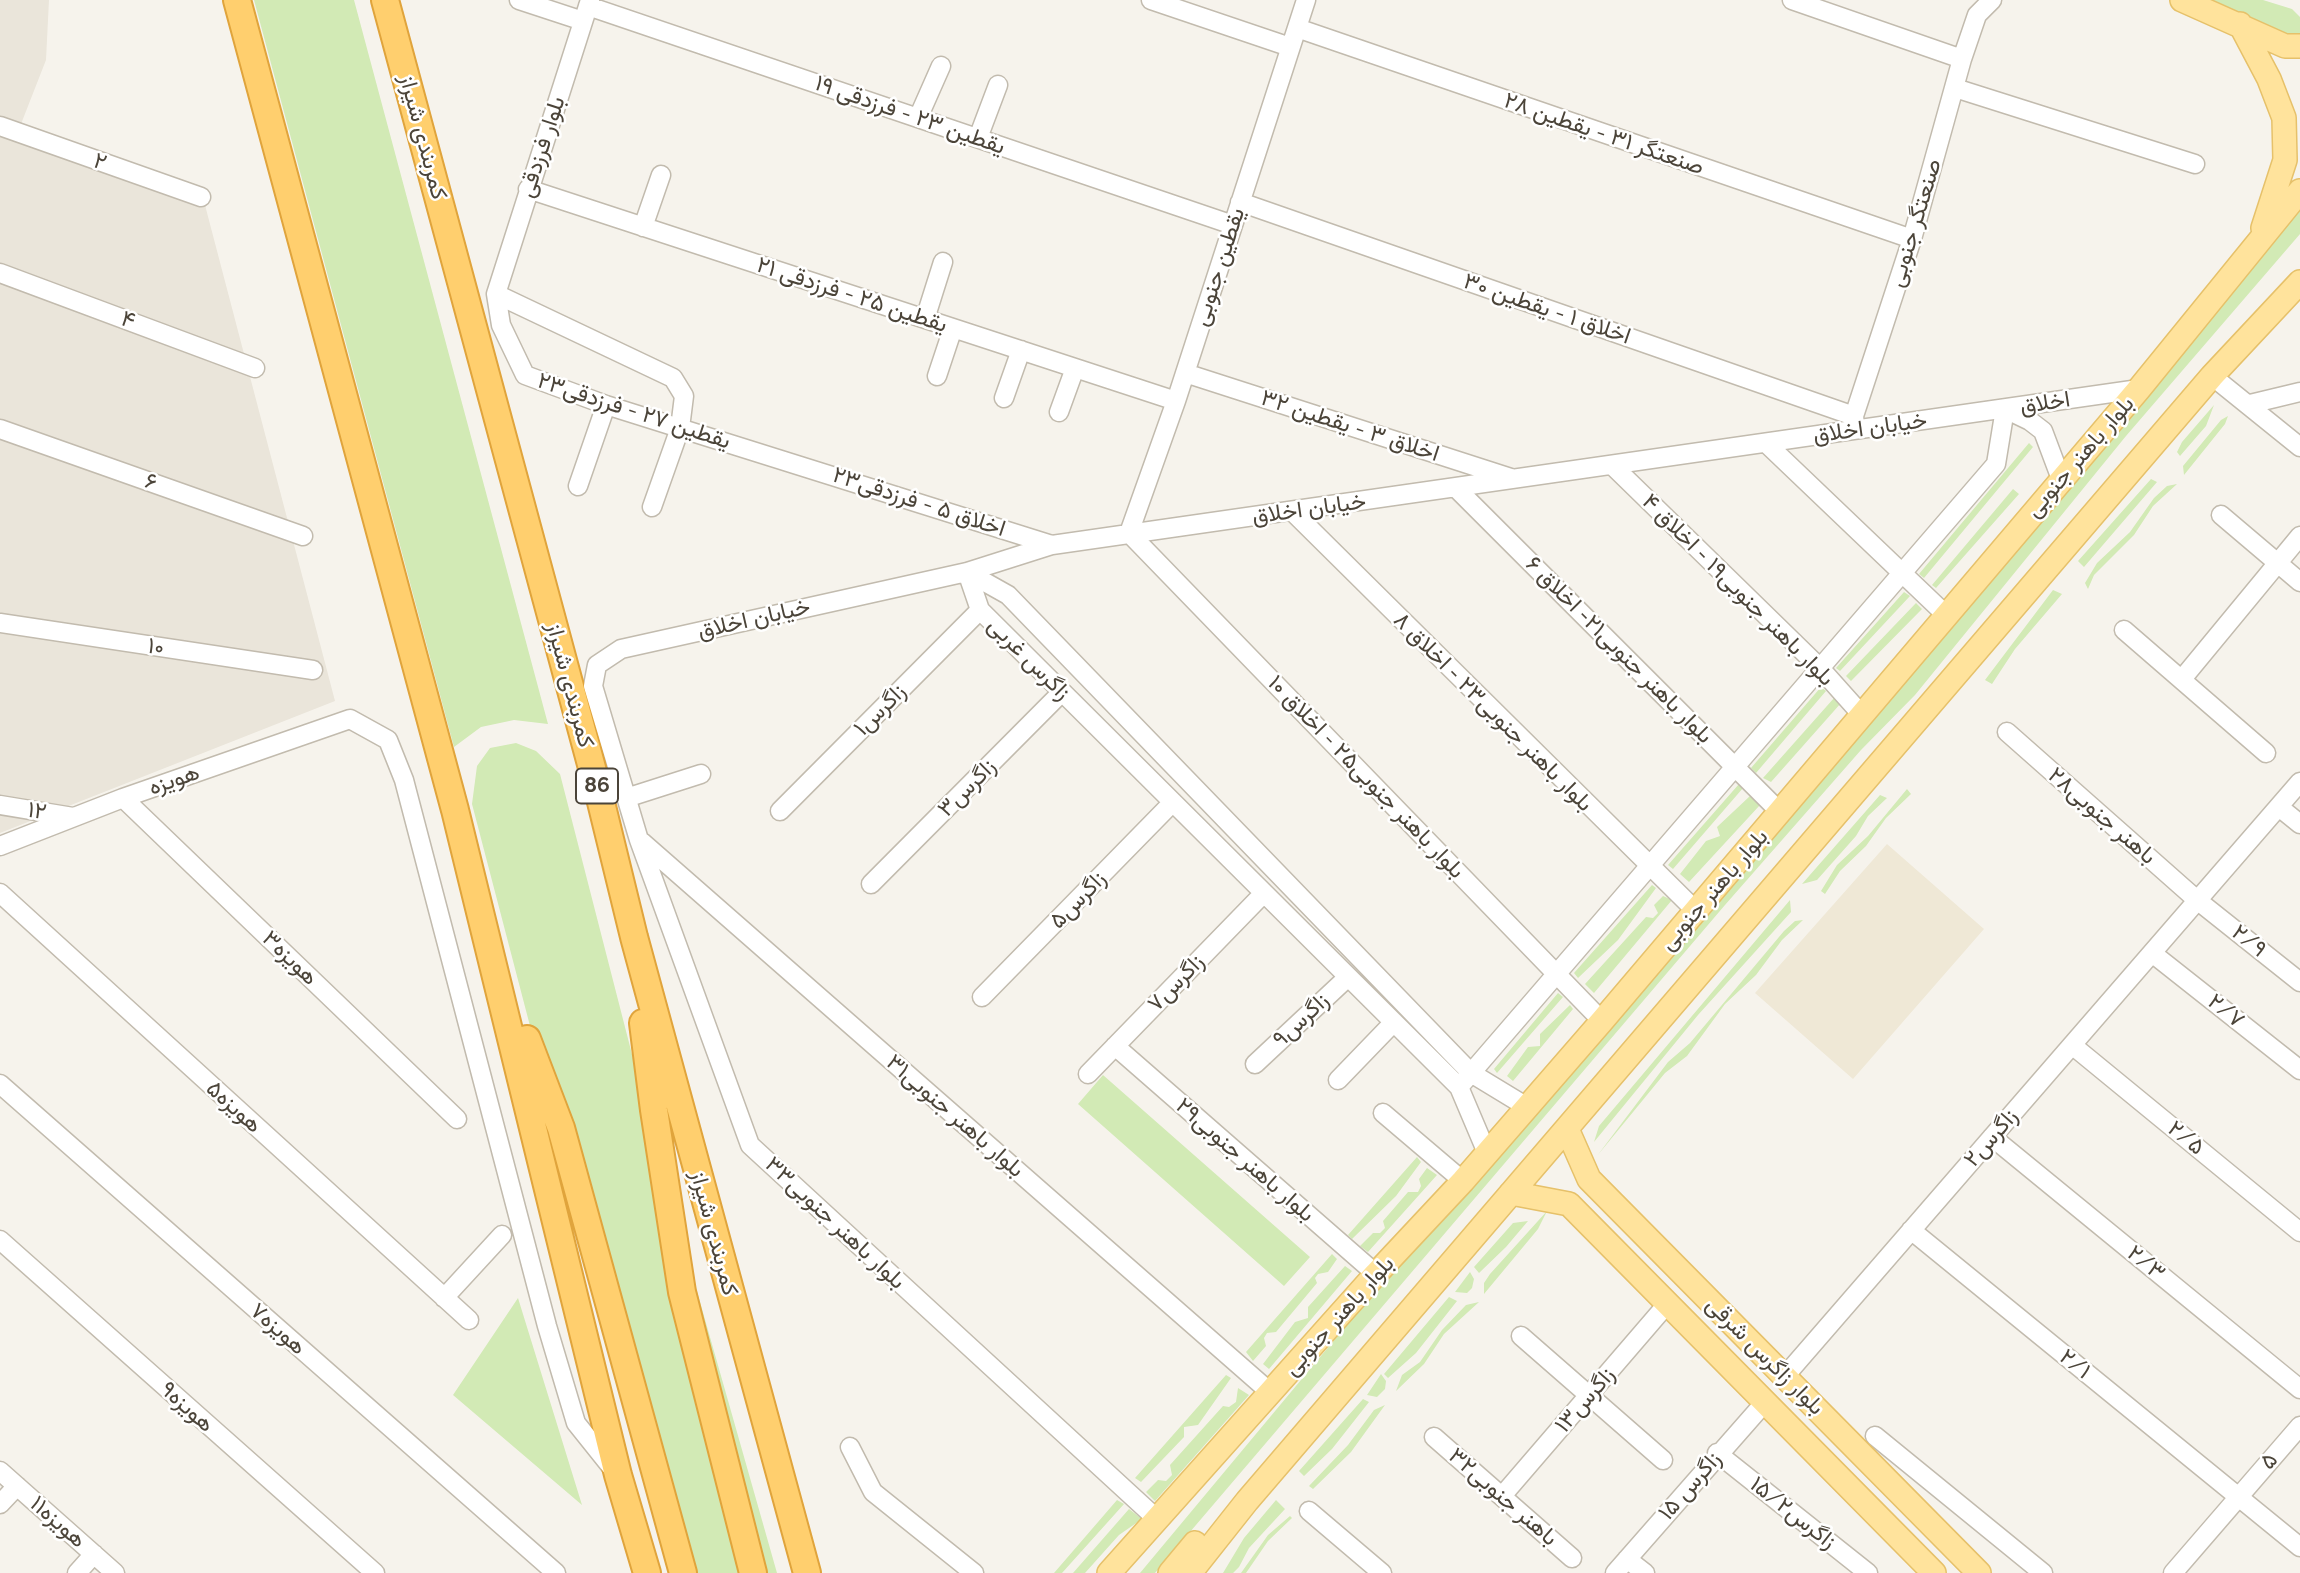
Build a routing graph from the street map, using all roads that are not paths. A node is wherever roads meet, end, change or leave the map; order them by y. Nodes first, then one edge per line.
1 (237, 0) edge
2 (385, 0) edge
3 (519, 0) edge
4 (1151, 0) edge
5 (1306, 0) edge
6 (1792, 0) edge
7 (1992, 0) edge
8 (2182, 0) edge
9 (1974, 7) edge
10 (587, 9) edge
11 (2240, 24) junction
12 (1297, 28) junction
13 (2293, 46) edge
14 (1290, 47) junction
15 (1962, 59) junction
16 (941, 66) dead end
17 (998, 85) dead end
18 (1955, 88) junction
19 (918, 118) junction
20 (0, 126) edge
21 (978, 138) junction
22 (2195, 164) dead end
23 (661, 176) dead end
24 (528, 189) junction
25 (2300, 191) edge
26 (201, 197) dead end
27 (1240, 202) junction
28 (1233, 225) junction
29 (643, 227) junction
30 (1912, 240) junction
31 (2259, 241) junction
32 (943, 261) dead end
33 (0, 272) edge
34 (2300, 282) edge
35 (496, 294) junction
36 (925, 319) junction
37 (953, 328) junction
38 (1021, 350) junction
39 (255, 368) dead end
40 (1075, 368) junction
41 (1185, 373) junction
42 (937, 376) dead end
43 (2212, 376) junction
44 (2138, 389) junction
45 (2300, 392) edge
46 (1004, 398) dead end
47 (1176, 401) junction
48 (2250, 404) junction
49 (606, 405) junction
50 (2005, 409) junction
51 (1059, 412) dead end
52 (1855, 422) junction
53 (680, 428) junction
54 (0, 429) edge
55 (1767, 444) junction
56 (2300, 447) edge
57 (786, 460) joint
58 (1613, 466) junction
59 (2061, 479) junction
60 (1516, 480) junction
61 (578, 486) dead end
62 (1456, 488) junction
63 (652, 507) dead end
64 (1292, 511) junction
65 (2221, 515) dead end
66 (1129, 533) junction
67 (303, 536) dead end
68 (2300, 536) edge
69 (1052, 545) junction
70 (2278, 563) junction
71 (967, 572) junction
72 (1902, 573) junction
73 (2300, 582) edge
74 (980, 610) junction
75 (1945, 614) junction
76 (0, 623) edge
77 (2124, 630) dead end
78 (621, 649) joint
79 (1820, 668) junction
80 (313, 670) dead end
81 (2182, 679) junction
82 (1062, 692) junction
83 (1862, 715) junction
84 (2007, 732) dead end
85 (2266, 753) dead end
86 (1736, 765) junction
87 (701, 774) dead end
88 (2300, 782) edge
89 (123, 798) junction
90 (626, 798) junction
91 (1173, 802) junction
92 (0, 805) edge
93 (2279, 807) junction
94 (780, 811) dead end
95 (1781, 813) junction
96 (74, 817) junction
97 (2300, 824) edge
98 (639, 840) junction
99 (0, 846) edge
100 (1651, 864) junction
101 (871, 884) dead end
102 (0, 893) edge
103 (1264, 893) junction
104 (2197, 900) junction
105 (1696, 911) junction
106 (486, 929) junction
107 (634, 937) junction
108 (2152, 953) junction
109 (1557, 973) junction
110 (1348, 977) junction
111 (2300, 982) edge
112 (982, 997) dead end
113 (1602, 1021) junction
114 (1394, 1022) junction
115 (2073, 1045) junction
116 (1115, 1046) junction
117 (1255, 1064) dead end
118 (2300, 1070) edge
119 (1471, 1073) junction
120 (1087, 1074) dead end
121 (1338, 1080) dead end
122 (0, 1084) edge
123 (1460, 1087) junction
124 (1527, 1107) junction
125 (1383, 1113) dead end
126 (457, 1119) dead end
127 (1567, 1129) junction
128 (1992, 1137) junction
129 (1487, 1153) junction
130 (1589, 1179) junction
131 (1463, 1181) junction
132 (1511, 1193) junction
133 (1569, 1204) junction
134 (1911, 1230) junction
135 (2300, 1232) edge
136 (502, 1235) dead end
137 (0, 1240) edge
138 (1376, 1274) junction
139 (444, 1298) junction
140 (1668, 1303) junction
141 (469, 1320) dead end
142 (1521, 1336) dead end
143 (1302, 1358) junction
144 (1785, 1376) junction
145 (2300, 1389) edge
146 (1342, 1390) junction
147 (1271, 1393) junction
148 (1589, 1395) junction
149 (1766, 1401) junction
150 (2300, 1426) edge
151 (1875, 1436) dead end
152 (1434, 1437) dead end
153 (850, 1447) dead end
154 (1717, 1454) junction
155 (1663, 1460) dead end
156 (0, 1471) edge
157 (618, 1475) junction
158 (17, 1486) junction
159 (1502, 1496) junction
160 (2239, 1497) junction
161 (0, 1504) edge
162 (1309, 1511) dead end
163 (1158, 1521) junction
164 (1938, 1532) junction
165 (2300, 1547) edge
166 (94, 1554) junction
167 (1915, 1554) junction
168 (1572, 1558) dead end
169 (1621, 1566) edge
170 (76, 1573) edge
171 (115, 1573) edge
172 (375, 1573) edge
173 (556, 1573) edge
174 (647, 1573) edge
175 (683, 1573) edge
176 (753, 1573) edge
177 (807, 1573) edge
178 (974, 1573) edge
179 (1109, 1573) edge
180 (1128, 1573) edge
181 (1170, 1573) edge
182 (1190, 1573) edge
183 (1382, 1573) edge
184 (1645, 1573) edge
185 (1868, 1573) edge
186 (1934, 1573) edge
187 (1979, 1573) edge
188 (2043, 1573) edge
189 (2173, 1573) edge

1 - 106 highway
2 - 107 highway, کمربندی شیراز / 86
3 - 10 street, یقطین ۲۳ - فرزدقی ۱۹
4 - 14 street
5 - 12 street, یقطین جنوبی
6 - 15 street
7 - 9 street, صنعتگر جنوبی
8 - 11 main road
9 - 15 street, صنعتگر جنوبی
10 - 19 street, یقطین ۲۳ - فرزدقی ۱۹
10 - 24 street, بلوار فرزدقی
11 - 13 main road
11 - 31 main road
12 - 14 street, یقطین جنوبی
12 - 30 street, صنعتگر ۳۱ - یقطین ۲۸
14 - 27 street, یقطین جنوبی
15 - 18 street, صنعتگر جنوبی
16 - 19 street
17 - 21 street
18 - 22 street
18 - 30 street, صنعتگر جنوبی
19 - 21 street, یقطین ۲۳ - فرزدقی ۱۹
20 - 26 street, ۲
21 - 28 street, یقطین ۲۳ - فرزدقی ۱۹
23 - 29 street
24 - 29 street, یقطین ۲۵ - فرزدقی ۲۱
24 - 35 street, بلوار فرزدقی
25 - 31 main road, بلوار باهنر جنوبی
27 - 28 street, یقطین جنوبی
27 - 52 street, اخلاق ۱ - یقطین ۳۰
28 - 41 street, یقطین جنوبی
29 - 36 street, یقطین ۲۵ - فرزدقی ۲۱
30 - 52 street, صنعتگر جنوبی
31 - 44 main road, بلوار باهنر جنوبی
32 - 36 street
33 - 39 street, ۴
34 - 43 main road, بلوار باهنر جنوبی
35 - 49 street, یقطین ۲۷ - فرزدقی۲۳
35 - 53 street
36 - 37 street, یقطین ۲۵ - فرزدقی ۲۱
37 - 38 street, یقطین ۲۵ - فرزدقی ۲۱
37 - 42 street
38 - 40 street, یقطین ۲۵ - فرزدقی ۲۱
38 - 46 street
40 - 47 street, یقطین ۲۵ - فرزدقی ۲۱
40 - 51 street
41 - 47 street, یقطین جنوبی
41 - 60 street, اخلاق ۳ - یقطین ۳۲
43 - 48 street
43 - 127 main road, بلوار باهنر جنوبی
44 - 50 street, اخلاق
44 - 59 main road, بلوار باهنر جنوبی
45 - 48 street
47 - 66 street, یقطین جنوبی
48 - 56 street
49 - 53 street, یقطین ۲۷ - فرزدقی۲۳
49 - 61 street
50 - 52 street, خیابان اخلاق
50 - 59 street, اخلاق
50 - 72 street
52 - 55 street, خیابان اخلاق
53 - 57 street, یقطین ۲۷ - فرزدقی۲۳
53 - 63 street
54 - 67 street, ۶
55 - 58 street, خیابان اخلاق
55 - 72 street
57 - 69 street, اخلاق ۵ - فرزدقی۲۳
58 - 60 street, خیابان اخلاق
58 - 79 street, بلوار باهنر جنوبی۱۹ - اخلاق ۴
59 - 75 main road, بلوار باهنر جنوبی
60 - 62 street, خیابان اخلاق
62 - 64 street, خیابان اخلاق
62 - 86 street, بلوار باهنر جنوبی۲۱- اخلاق ۶
64 - 66 street, خیابان اخلاق
64 - 100 street, بلوار باهنر جنوبی۲۳ - اخلاق ۸
65 - 70 street
66 - 69 street, خیابان اخلاق
66 - 109 street, بلوار باهنر جنوبی۲۵ - اخلاق ۱۰
68 - 70 street
69 - 71 street, خیابان اخلاق
70 - 73 street
70 - 81 street
71 - 74 street, زاگرس غربی
71 - 78 street, خیابان اخلاق
71 - 119 street, زاگرس غربی
72 - 75 street
72 - 79 street
74 - 82 street, زاگرس غربی
74 - 94 street, زاگرس۱
75 - 83 main road, بلوار باهنر جنوبی
76 - 80 street, ۱۰
77 - 81 street
78 - 90 street, بلوار باهنر جنوبی۳۳
79 - 83 street, بلوار باهنر جنوبی۱۹ - اخلاق ۴
79 - 86 street
81 - 85 street
82 - 91 street, زاگرس غربی
82 - 101 street, زاگرس۳
83 - 95 main road, بلوار باهنر جنوبی
84 - 104 street, باهنر جنوبی۲۸
86 - 95 street, بلوار باهنر جنوبی۲۱- اخلاق ۶
86 - 100 street
87 - 90 street
88 - 93 street, زاگرس۲
89 - 96 street, هویزه
89 - 126 street, هویزه۳
89 - 157 street, هویزه
90 - 98 street, بلوار باهنر جنوبی۳۳
91 - 103 street, زاگرس غربی
91 - 112 street, زاگرس۵
92 - 96 street, ۱۲
93 - 97 street
93 - 104 street, زاگرس۲
95 - 105 main road, بلوار باهنر جنوبی
96 - 99 street, هویزه
98 - 147 street, بلوار باهنر جنوبی۳۱
98 - 163 street, بلوار باهنر جنوبی۳۳
100 - 105 street, بلوار باهنر جنوبی۲۳ - اخلاق ۸
100 - 109 street
102 - 139 street, هویزه۵
103 - 110 street, زاگرس غربی
103 - 116 street, زاگرس۷
104 - 108 street, زاگرس۲
104 - 111 street, ۲/۹
105 - 113 main road, بلوار باهنر جنوبی
106 - 157 highway
106 - 175 highway
107 - 176 highway
107 - 177 highway, کمربندی شیراز / 86
108 - 115 street, زاگرس۲
108 - 118 street, ۲/۷
109 - 113 street, بلوار باهنر جنوبی۲۵ - اخلاق ۱۰
109 - 119 street
110 - 114 street, زاگرس غربی
110 - 117 street, ۹زاگرس
113 - 124 main road, بلوار باهنر جنوبی
114 - 121 street
114 - 123 street, زاگرس غربی
115 - 128 street, زاگرس۲
115 - 135 street, ۲/۵
116 - 120 street, زاگرس۷
116 - 138 street, بلوار باهنر جنوبی۲۹
119 - 123 street
119 - 124 street, زاگرس غربی
122 - 173 street, هویزه۷
123 - 129 street, زاگرس غربی
124 - 129 main road, بلوار باهنر جنوبی
125 - 131 street
127 - 130 main road, بلوار زاگرس شرقی
127 - 132 main road, بلوار باهنر جنوبی
128 - 134 street, زاگرس۲
128 - 145 street, ۲/۳
129 - 131 main road, بلوار باهنر جنوبی
130 - 133 main road
130 - 144 main road, بلوار زاگرس شرقی
131 - 138 main road, بلوار باهنر جنوبی
132 - 133 main road
132 - 146 main road, بلوار باهنر جنوبی
133 - 140 main road, بلوار زاگرس شرقی
134 - 144 street, زاگرس۲
134 - 160 street, ۲/۱
136 - 139 street
137 - 172 street, هویزه۹
138 - 143 main road, بلوار باهنر جنوبی
139 - 141 street, هویزه۵
140 - 148 street, زاگرس۱۳
140 - 149 main road, بلوار زاگرس شرقی
142 - 148 street
143 - 147 main road, بلوار باهنر جنوبی
143 - 180 main road
144 - 164 main road, بلوار زاگرس شرقی
146 - 181 main road
146 - 182 main road, بلوار باهنر جنوبی
147 - 163 main road, بلوار باهنر جنوبی
148 - 155 street
148 - 159 street, زاگرس۱۳
149 - 154 street, زاگرس ۱۵
149 - 167 main road, بلوار زاگرس شرقی
150 - 160 street, ۵
151 - 188 street
152 - 159 street, باهنر جنوبی۳۲
153 - 178 street
154 - 169 street, زاگرس ۱۵
154 - 185 street, زاگرس۱۵/۲
156 - 158 street, هویزه۱۱
157 - 174 highway
158 - 161 street
158 - 166 street, هویزه۱۱
159 - 168 street, باهنر جنوبی۳۲
160 - 165 street, ۲/۱
160 - 189 street, ۵
162 - 183 street
163 - 179 main road, بلوار باهنر جنوبی
164 - 167 main road
164 - 187 main road, بلوار زاگرس شرقی
166 - 170 street
166 - 171 street, هویزه۱۱
167 - 186 main road, بلوار زاگرس شرقی
169 - 184 street

